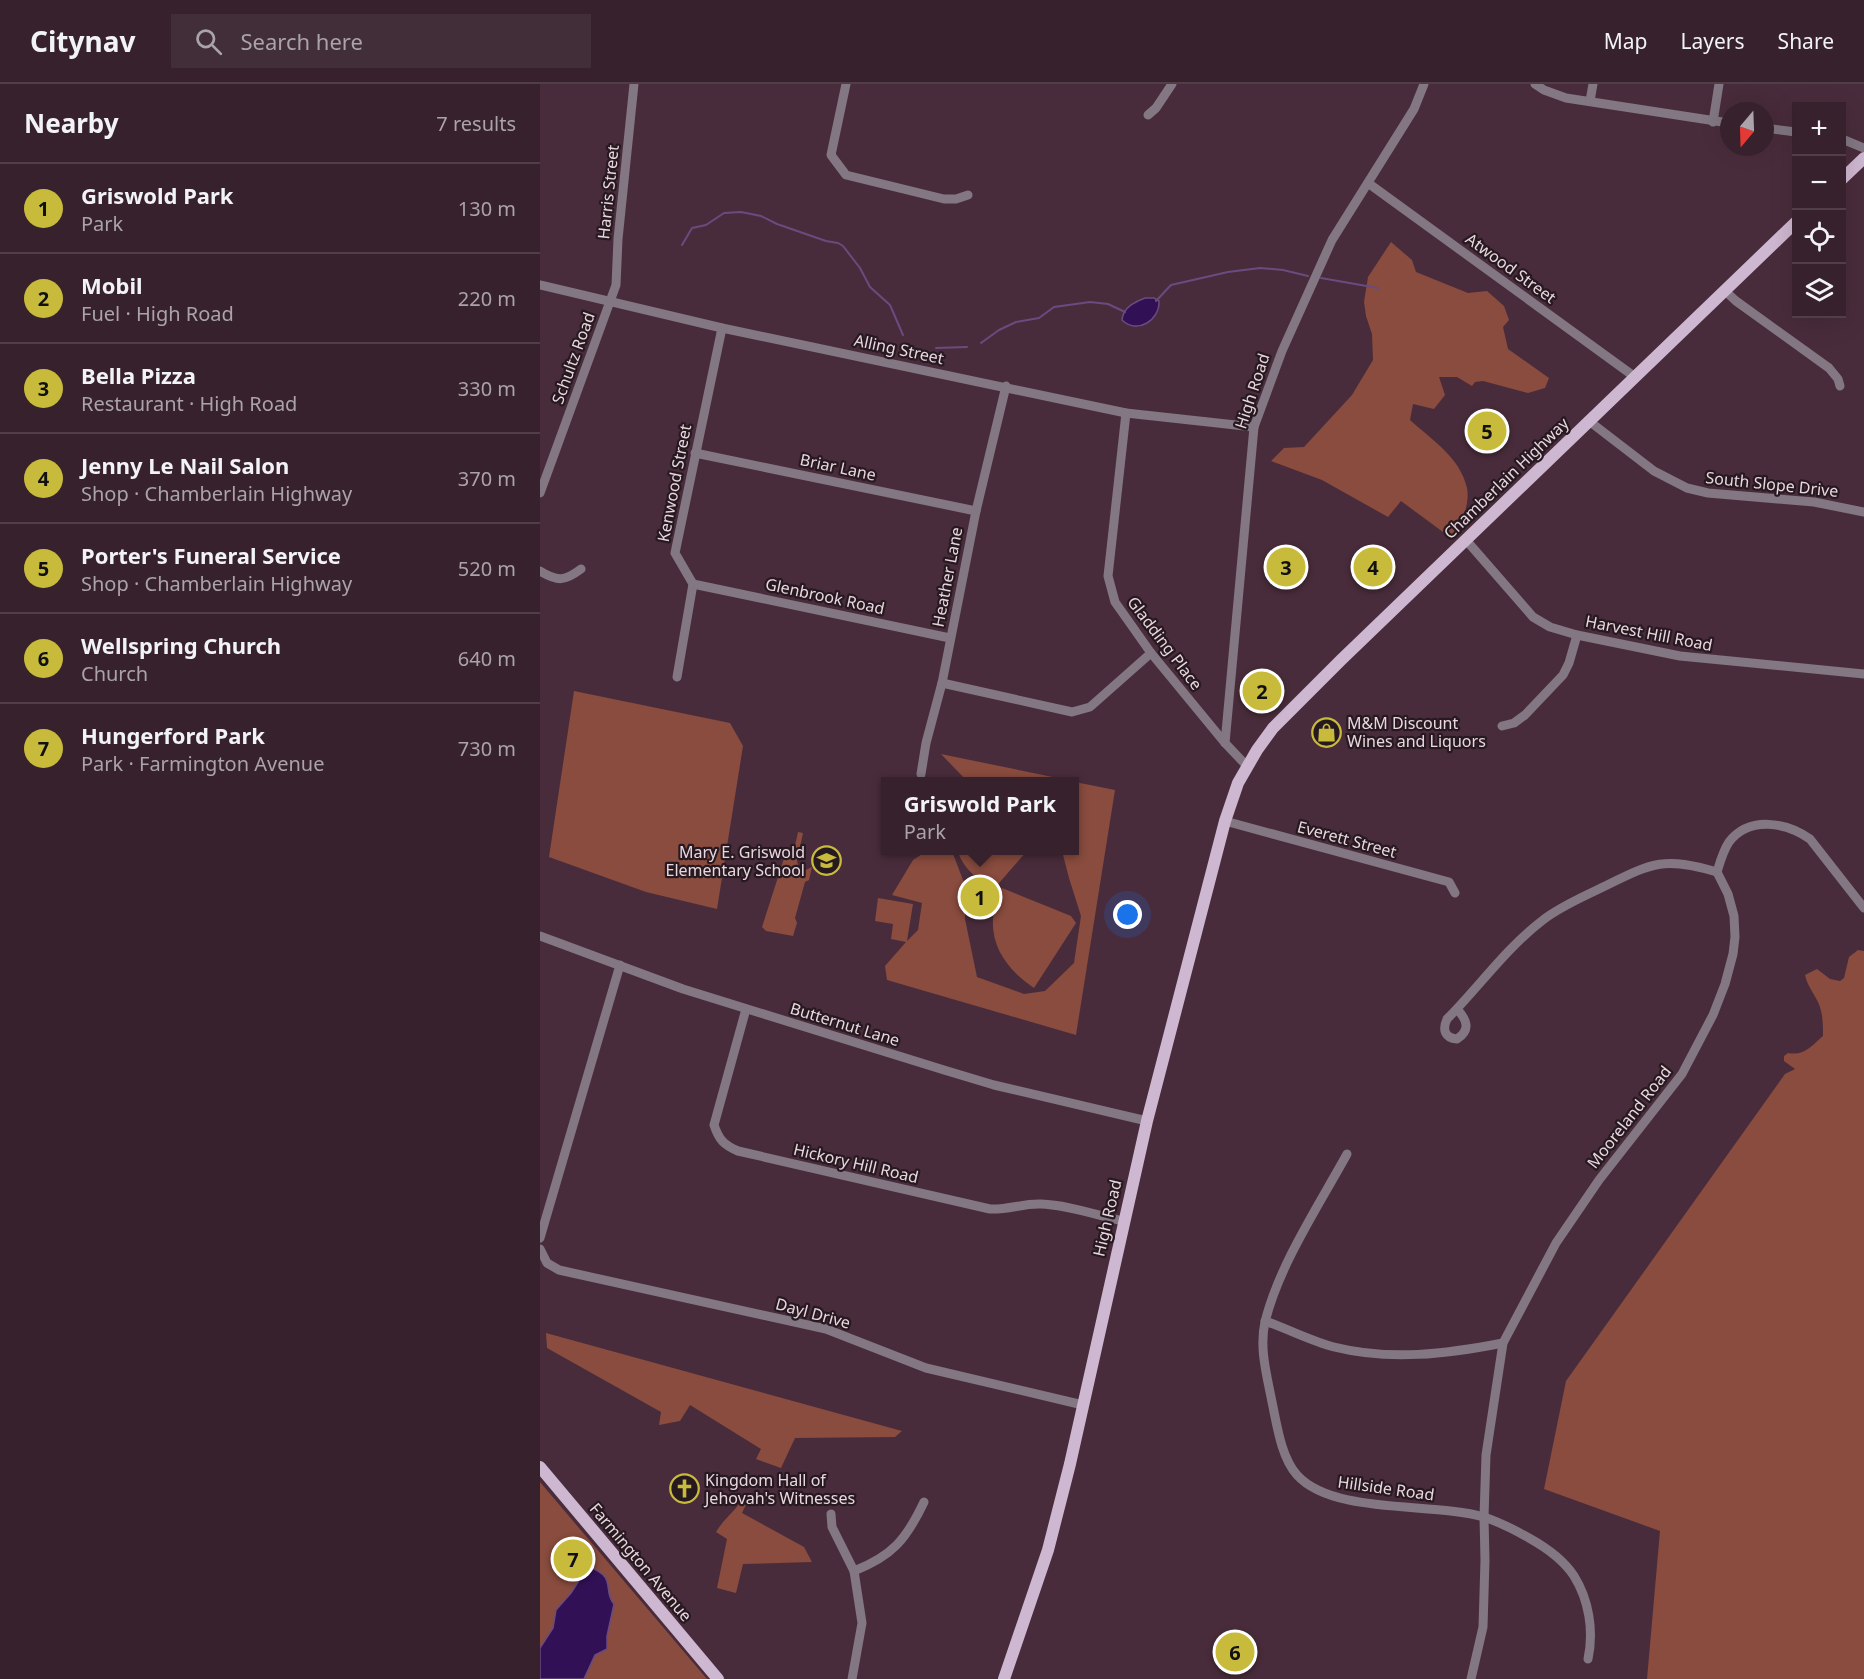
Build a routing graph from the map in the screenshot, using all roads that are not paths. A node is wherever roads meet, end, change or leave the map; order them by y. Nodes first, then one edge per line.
1 (634, 84) edge
2 (846, 84) edge
3 (1172, 84) edge
4 (1424, 84) edge
5 (1535, 84) edge
6 (1593, 84) edge
7 (1719, 84) edge
8 (1590, 101) junction
9 (1149, 115) dead end
10 (1713, 122) junction
11 (1720, 122) edge
12 (1774, 129) edge
13 (1792, 131) edge
14 (1846, 141) edge
15 (1864, 148) edge
16 (1864, 158) edge
17 (1846, 175) edge
18 (1368, 183) junction
19 (968, 195) dead end
20 (1792, 227) edge
21 (540, 285) edge
22 (1724, 290) junction
23 (610, 301) junction
24 (722, 328) junction
25 (1635, 377) junction
26 (1006, 386) junction
27 (1840, 386) dead end
28 (1126, 413) junction
29 (1589, 421) junction
30 (1254, 428) junction
31 (695, 453) junction
32 (540, 493) edge
33 (976, 511) junction
34 (1864, 512) edge
35 (1466, 540) junction
36 (580, 569) dead end
37 (540, 572) edge
38 (693, 584) junction
39 (1577, 635) junction
40 (950, 638) junction
41 (1151, 653) junction
42 (1864, 674) edge
43 (677, 677) dead end
44 (942, 683) junction
45 (1502, 726) dead end
46 (1225, 743) junction
47 (1247, 766) junction
48 (921, 774) dead end
49 (1225, 821) junction
50 (1717, 872) junction
51 (1455, 893) dead end
52 (1864, 908) edge
53 (540, 936) edge
54 (620, 965) junction
55 (746, 1009) junction
56 (1456, 1009) dead end
57 (1147, 1121) junction
58 (1347, 1154) dead end
59 (1123, 1221) junction
60 (540, 1238) edge
61 (540, 1249) edge
62 (1265, 1321) junction
63 (1503, 1343) junction
64 (1083, 1405) junction
65 (540, 1467) edge
66 (924, 1502) dead end
67 (831, 1514) dead end
68 (1484, 1517) junction
69 (854, 1571) junction
70 (1588, 1659) dead end
71 (718, 1679) edge
72 (852, 1679) edge
73 (1004, 1679) edge
74 (1471, 1679) edge

1 - 23 street, Harris Street
2 - 19 street
3 - 9 street
4 - 18 street, High Road
5 - 8 street
6 - 8 street
7 - 10 street
8 - 10 street
10 - 11 street
12 - 13 street
14 - 15 street
16 - 17 main road
18 - 25 street, Atwood Street
18 - 30 street, High Road
20 - 22 main road, Chamberlain Highway
21 - 23 street, Alling Street
22 - 25 main road, Chamberlain Highway
22 - 27 street
23 - 24 street, Alling Street
23 - 32 street, Schultz Road
24 - 26 street, Alling Street
24 - 31 street, Kenwood Street
25 - 29 main road, Chamberlain Highway
26 - 28 street, Alling Street
26 - 33 street, Heather Lane
28 - 30 street, Alling Street
28 - 41 street, Gladding Place
29 - 34 street, South Slope Drive
29 - 35 main road, Chamberlain Highway
30 - 46 street, High Road
31 - 33 street, Briar Lane
31 - 38 street, Kenwood Street
33 - 40 street, Heather Lane
35 - 39 street, Harvest Hill Road
35 - 47 main road, Chamberlain Highway
36 - 37 street
38 - 40 street, Glenbrook Road
38 - 43 street
39 - 42 street, Harvest Hill Road
39 - 45 street
40 - 44 street, Heather Lane
41 - 44 street
41 - 46 street, Gladding Place
44 - 48 street, Heather Lane
46 - 47 street, Gladding Place
47 - 49 main road, High Road
49 - 51 street, Everett Street
49 - 57 main road, High Road
50 - 52 street
50 - 56 street
50 - 63 street, Mooreland Road
53 - 54 street, Butternut Lane
54 - 55 street, Butternut Lane
54 - 60 street
55 - 57 street, Butternut Lane
55 - 59 street, Hickory Hill Road
57 - 59 main road, High Road
58 - 62 street, Hillside Road
59 - 64 main road, High Road
61 - 64 street, Dayl Drive
62 - 63 street
62 - 68 street, Hillside Road
63 - 68 street, Mooreland Road
64 - 73 main road, High Road
65 - 71 main road, Farmington Avenue
66 - 69 street
67 - 69 street
68 - 70 street, Hillside Road
68 - 74 street, Mooreland Road
69 - 72 street

